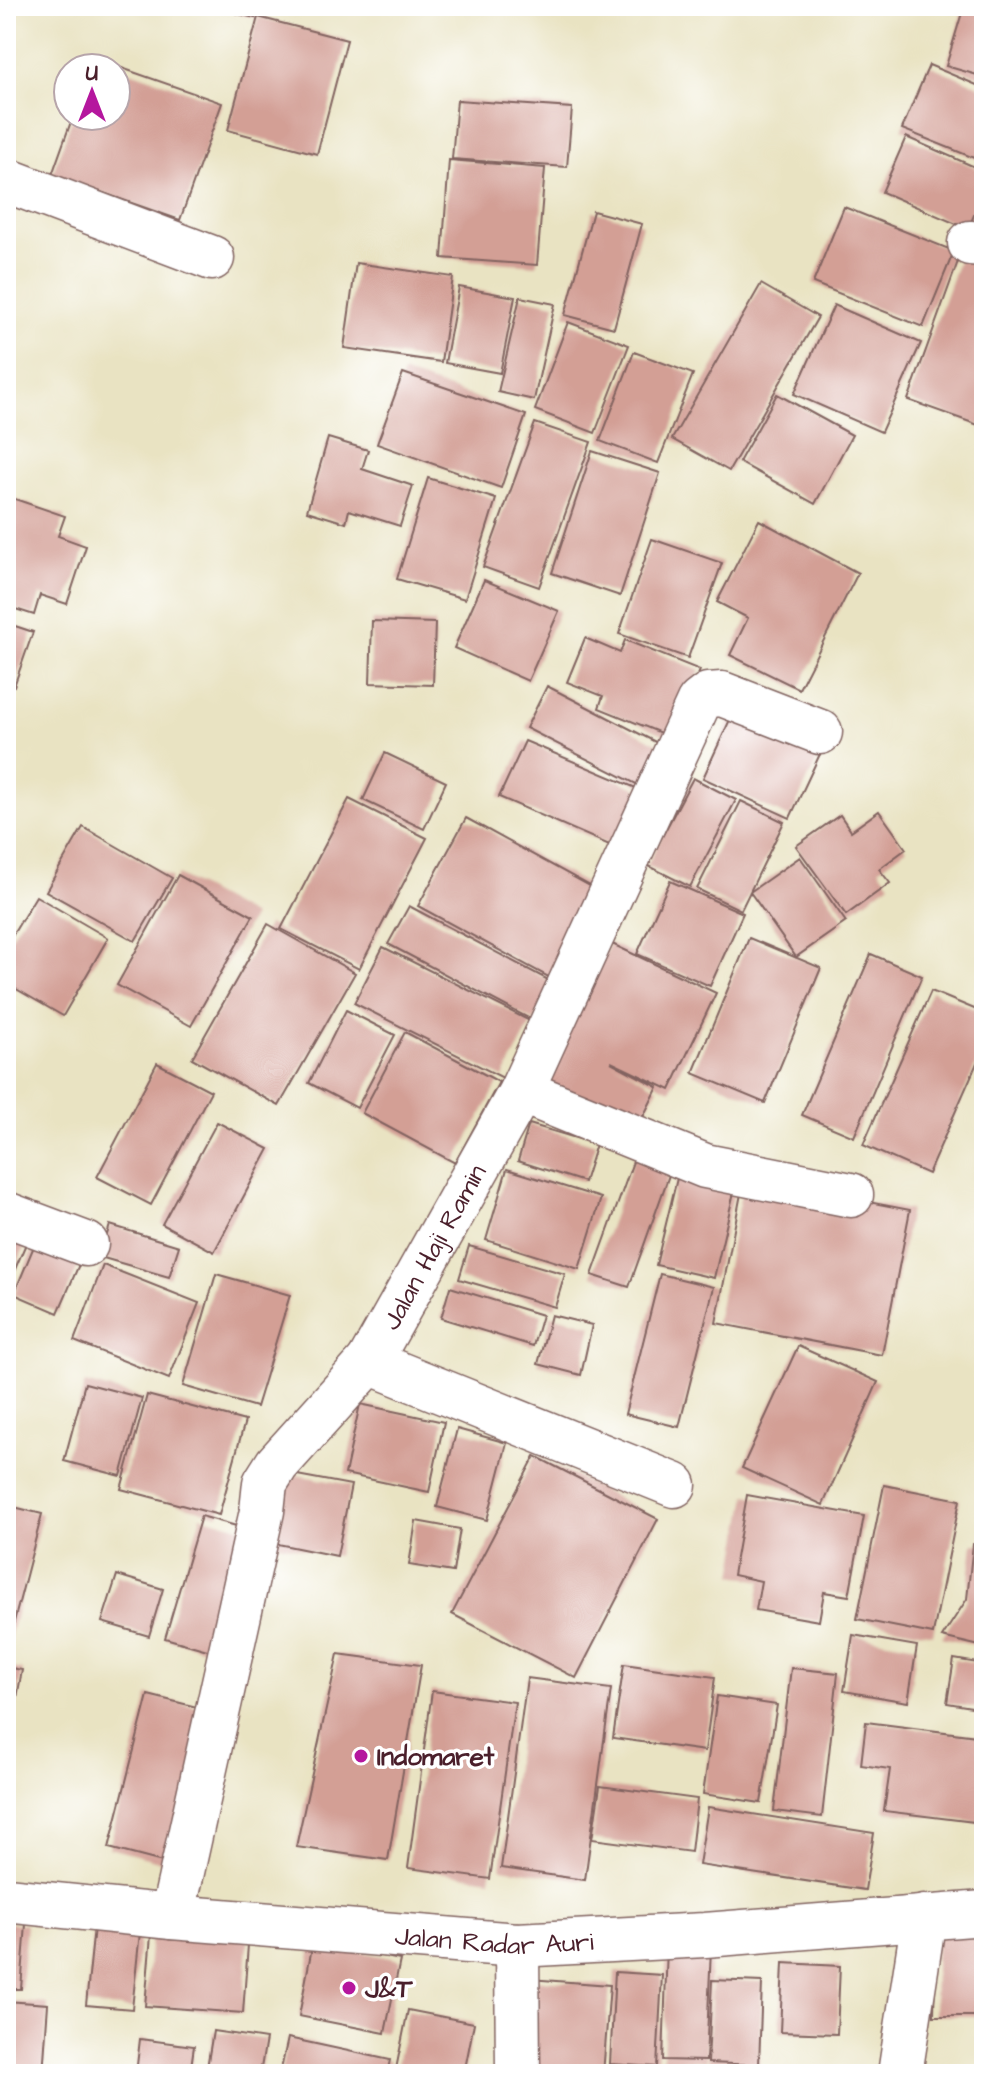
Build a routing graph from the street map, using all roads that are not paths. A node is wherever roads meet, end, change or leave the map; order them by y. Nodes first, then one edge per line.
1 (6, 180) edge
2 (212, 258) dead end
3 (820, 732) dead end
4 (521, 1091) junction
5 (851, 1195) dead end
6 (6, 1214) edge
7 (86, 1244) dead end
8 (369, 1362) junction
9 (674, 1485) dead end
10 (6, 1900) edge
11 (984, 1913) edge
12 (172, 1917) junction
13 (924, 1917) junction
14 (517, 1945) junction
15 (518, 2074) edge
16 (900, 2074) edge

1 - 2 street
3 - 4 street, Jalan Haji Ramin
4 - 5 street
4 - 8 street, Jalan Haji Ramin
6 - 7 street
8 - 9 street
8 - 12 street, Jalan Haji Ramin
10 - 12 street, Jalan Radar Auri
11 - 13 street, Jalan Radar Auri
12 - 14 street, Jalan Radar Auri
13 - 14 street, Jalan Radar Auri
13 - 16 street
14 - 15 street

